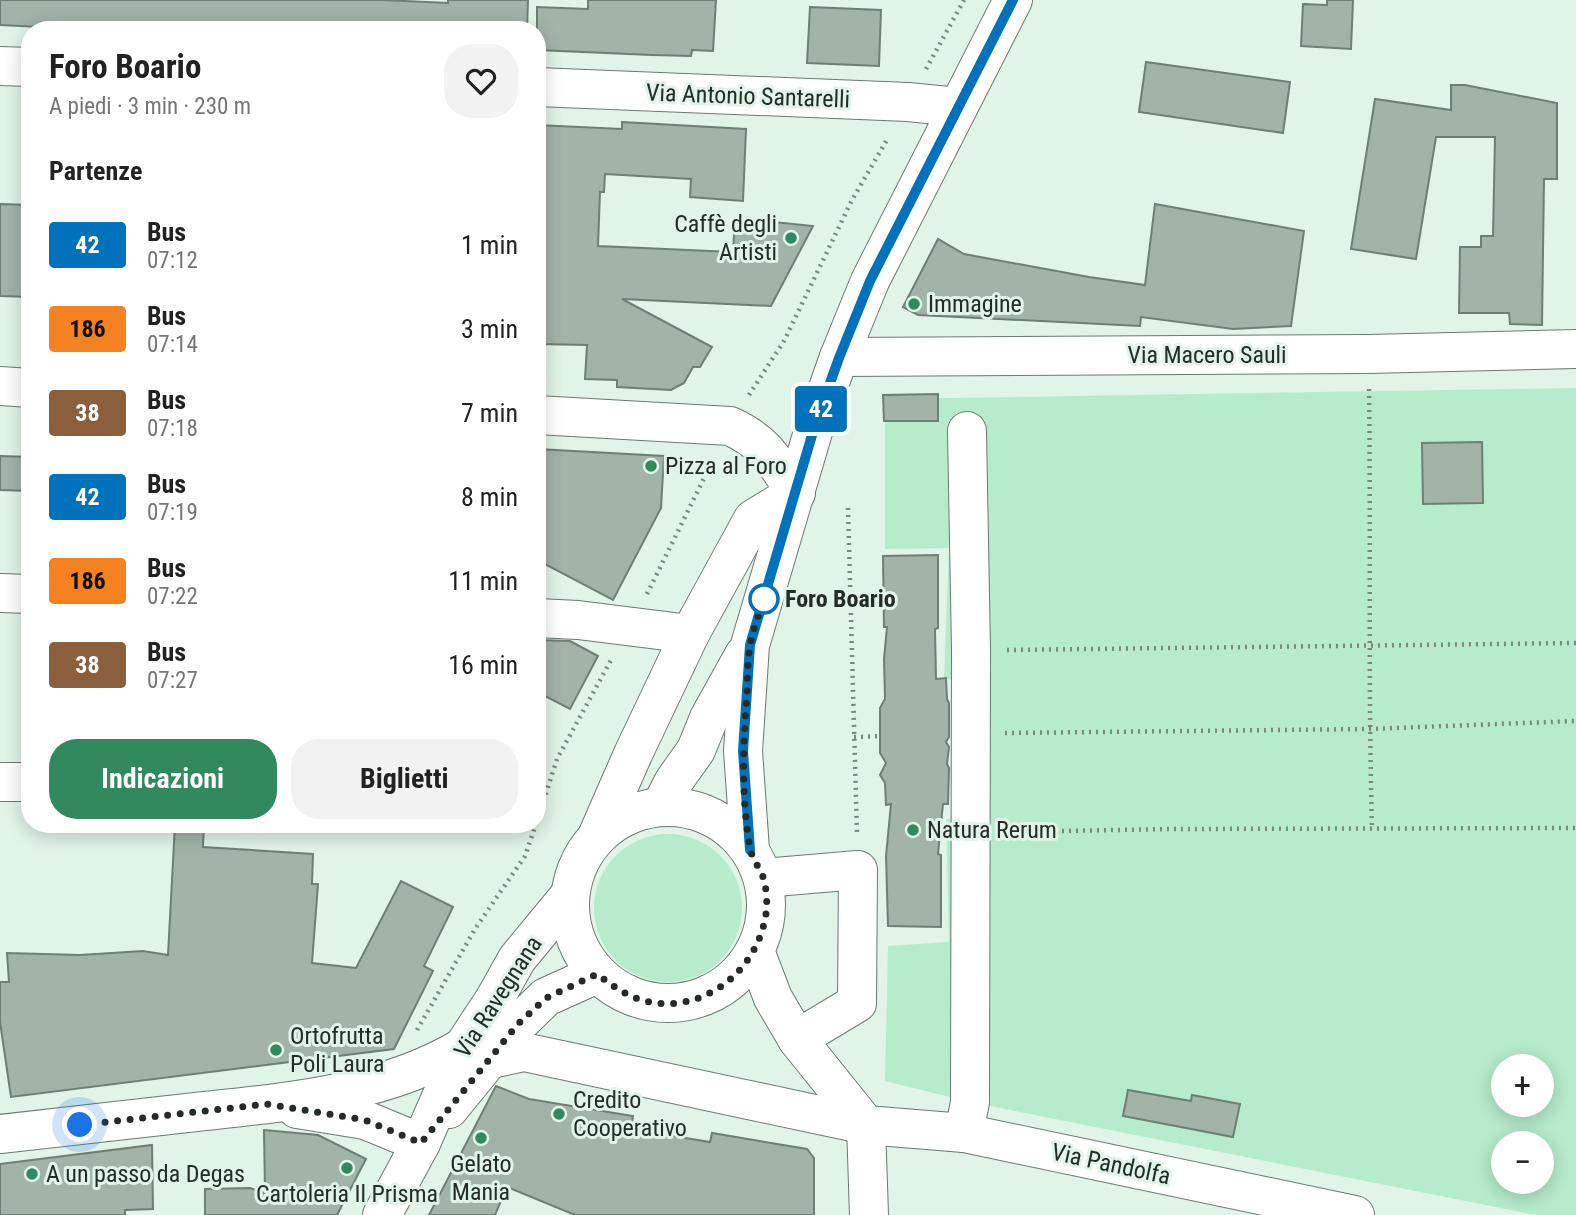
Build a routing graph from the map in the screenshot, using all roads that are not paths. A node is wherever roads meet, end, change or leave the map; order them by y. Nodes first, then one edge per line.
1 (1013, 0) edge
2 (0, 66) edge
3 (21, 67) edge
4 (546, 88) edge
5 (958, 107) junction
6 (1576, 349) edge
7 (839, 358) junction
8 (0, 386) edge
9 (21, 387) edge
10 (546, 416) edge
11 (967, 431) dead end
12 (796, 493) junction
13 (0, 593) edge
14 (21, 594) edge
15 (546, 618) edge
16 (690, 634) junction
17 (750, 645) junction
18 (0, 782) edge
19 (21, 782) edge
20 (661, 806) junction
21 (598, 834) junction
22 (757, 864) junction
23 (569, 896) junction
24 (755, 951) junction
25 (597, 974) junction
26 (797, 1039) junction
27 (477, 1053) junction
28 (267, 1104) junction
29 (866, 1125) junction
30 (964, 1133) junction
31 (0, 1134) edge
32 (421, 1143) junction
33 (382, 1215) edge
34 (869, 1215) edge
35 (1355, 1215) edge

1 - 5 street
2 - 3 street
4 - 5 street, Via Antonio Santarelli
5 - 7 street
6 - 7 street, Via Macero Sauli
7 - 12 street
8 - 9 street
10 - 12 street
11 - 30 street
12 - 16 street
12 - 17 street
13 - 14 street
15 - 16 street
16 - 21 street
17 - 20 street
17 - 22 street
18 - 19 street
20 - 21 street
20 - 22 street
21 - 23 street
22 - 24 street
22 - 26 street
23 - 25 street
23 - 27 street, Via Ravegnana
24 - 25 street
24 - 26 street
25 - 27 street, Via Ravegnana
26 - 29 street
27 - 28 street
27 - 29 street, Via Pandolfa
27 - 32 street, Via Ravegnana
28 - 31 street
28 - 32 street
29 - 30 street, Via Pandolfa
29 - 34 street
30 - 35 street, Via Pandolfa
32 - 33 street, Via Ravegnana

